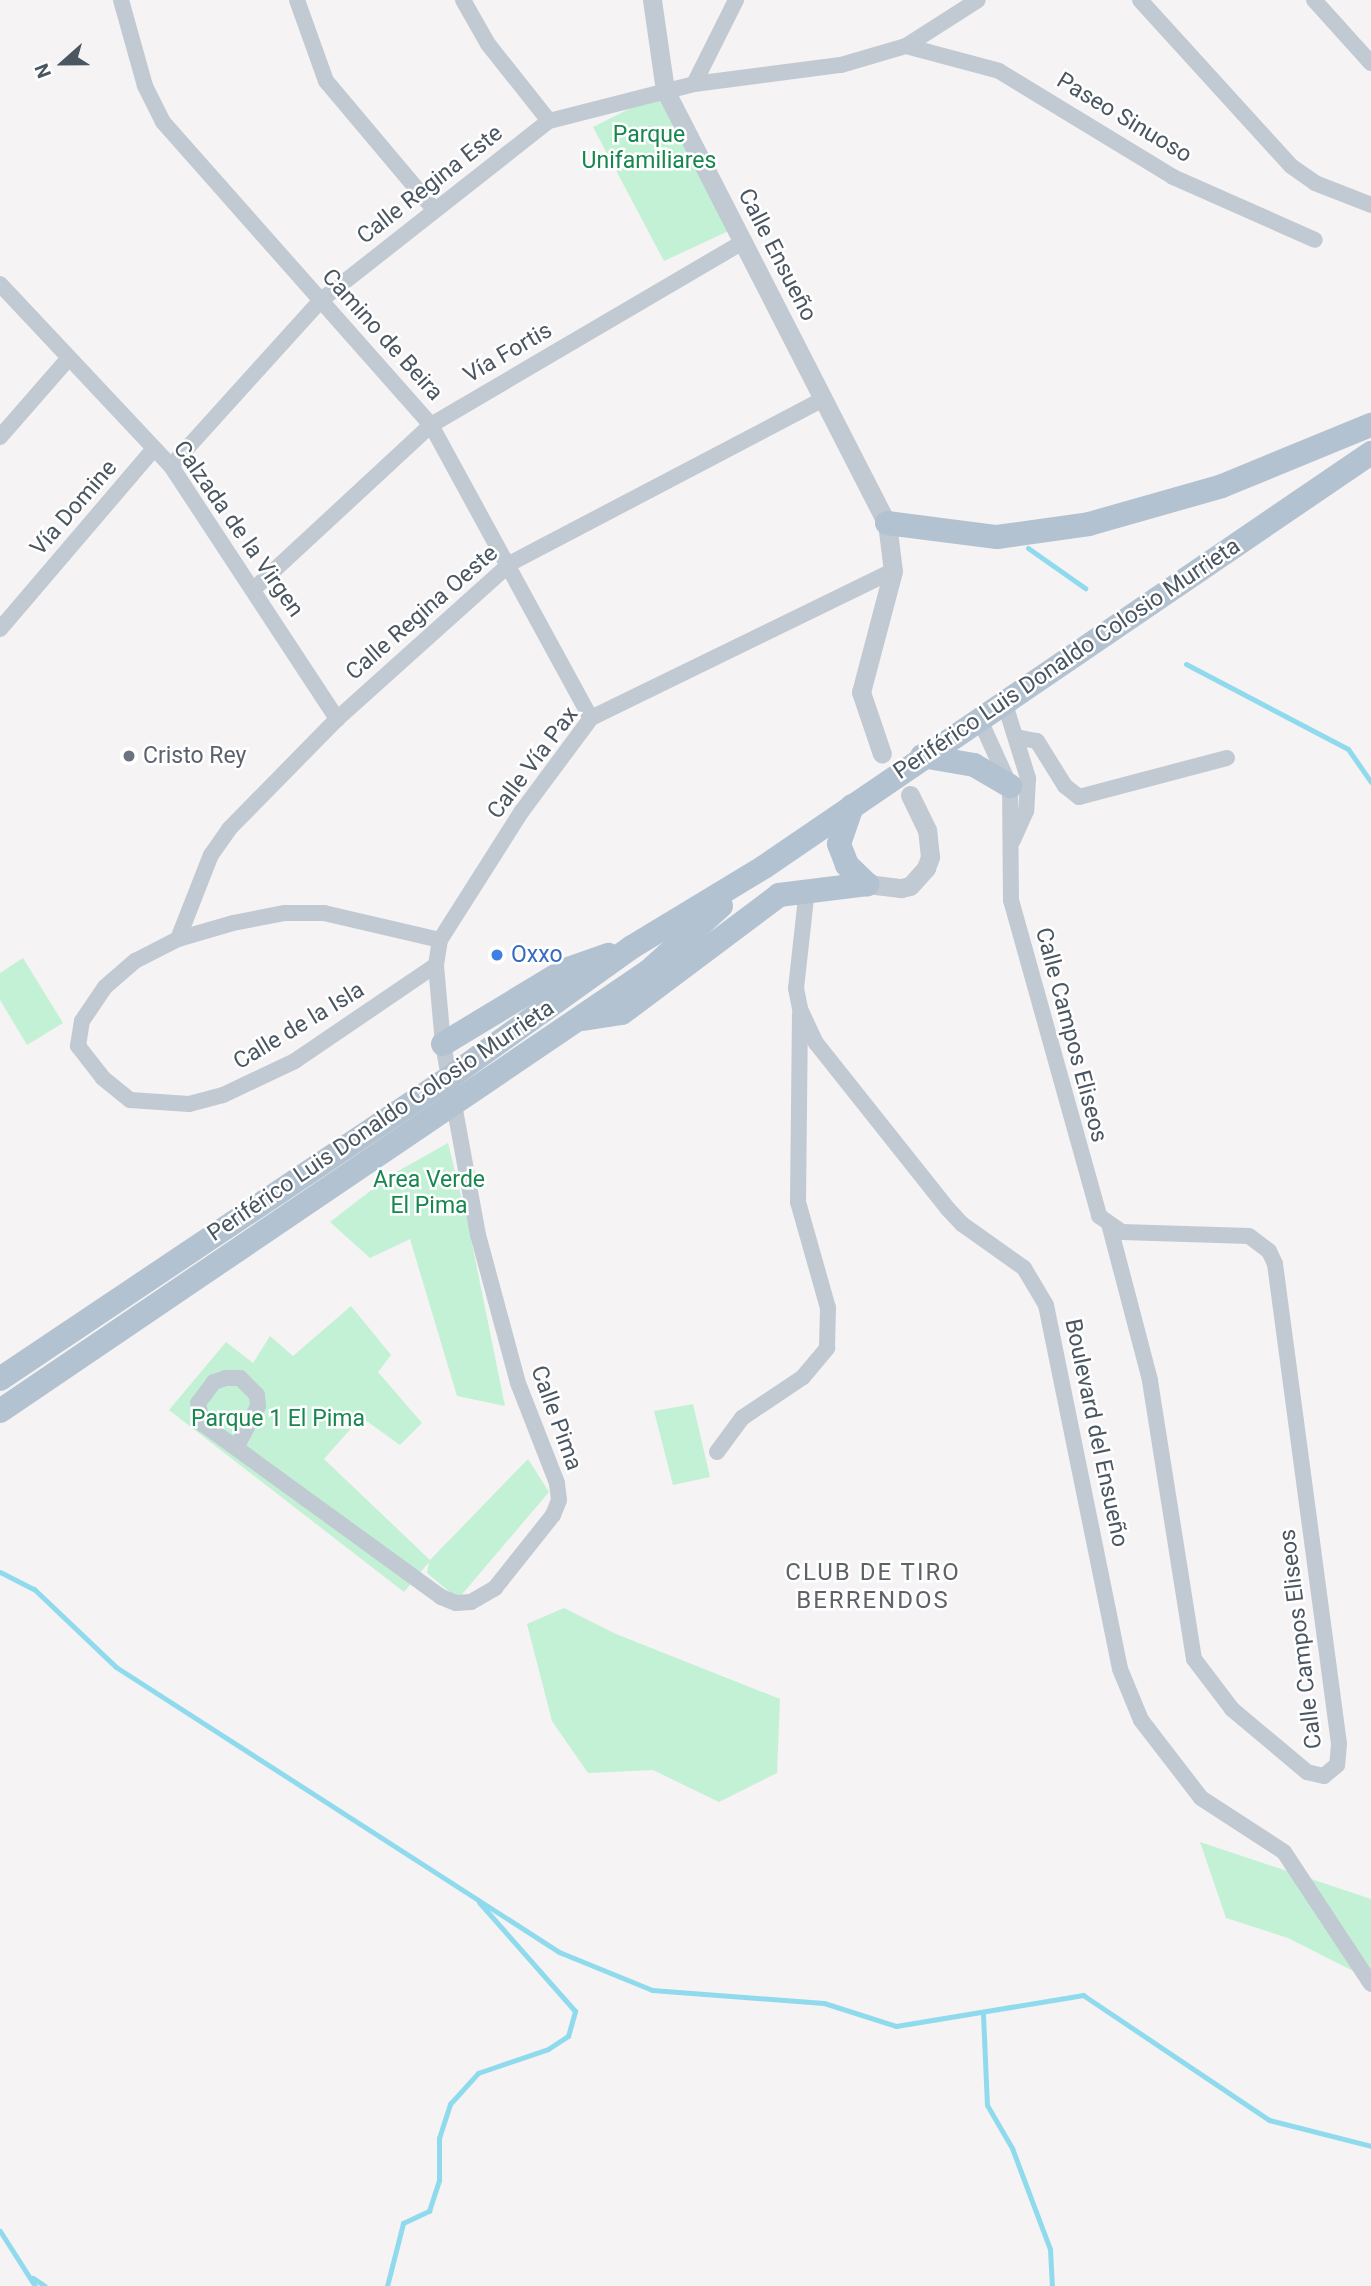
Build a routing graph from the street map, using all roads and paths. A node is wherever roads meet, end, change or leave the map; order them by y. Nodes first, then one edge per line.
1 (121, 0) edge
2 (297, 0) edge
3 (463, 0) edge
4 (652, 0) edge
5 (736, 0) edge
6 (978, 0) edge
7 (1140, 0) edge
8 (1314, 0) edge
9 (906, 46) junction
10 (1371, 63) edge
11 (694, 84) junction
12 (665, 90) junction
13 (549, 121) junction
14 (1371, 205) edge
15 (433, 208) junction
16 (1315, 240) dead end
17 (743, 242) junction
18 (0, 285) edge
19 (320, 301) junction
20 (69, 358) junction
21 (823, 400) junction
22 (431, 425) junction
23 (1371, 425) edge
24 (0, 436) edge
25 (154, 449) junction
26 (1371, 453) edge
27 (172, 466) junction
28 (887, 523) junction
29 (511, 563) junction
30 (893, 571) junction
31 (255, 588) junction
32 (0, 629) edge
33 (1004, 701) junction
34 (591, 718) junction
35 (979, 718) junction
36 (337, 719) junction
37 (1016, 737) junction
38 (882, 754) dead end
39 (922, 756) junction
40 (1227, 758) dead end
41 (910, 795) dead end
42 (1017, 800) junction
43 (852, 806) junction
44 (764, 867) junction
45 (867, 884) junction
46 (807, 889) junction
47 (178, 939) junction
48 (440, 940) junction
49 (632, 947) junction
50 (436, 965) junction
51 (649, 971) junction
52 (800, 1009) junction
53 (579, 1019) junction
54 (443, 1044) junction
55 (449, 1078) junction
56 (454, 1104) junction
57 (1110, 1227) junction
58 (0, 1379) edge
59 (0, 1411) edge
60 (236, 1448) junction
61 (717, 1452) dead end
62 (1371, 1984) edge

1 - 19 street, Camino de Beira
2 - 15 street
3 - 13 street
4 - 12 street, Calle Ensueño
5 - 11 street
6 - 9 street
7 - 14 street
8 - 10 street
9 - 11 street
9 - 16 street, Paseo Sinuoso
11 - 12 street
12 - 13 street, Calle Regina Este
12 - 17 street, Calle Ensueño
13 - 15 street, Calle Regina Este
15 - 19 street, Calle Regina Este
17 - 21 street, Calle Ensueño
17 - 22 street, Vía Fortis
18 - 20 street, Calzada de la Virgen
19 - 22 street, Camino de Beira
19 - 27 street, Calle Regina Este
20 - 24 street
20 - 25 street, Calzada de la Virgen
21 - 28 street, Calle Ensueño
21 - 29 street, Calle Regina Oeste
22 - 29 street, Camino de Beira
22 - 31 street, Vía Fortis
23 - 28 main road
25 - 27 street, Calzada de la Virgen
25 - 32 street, Vía Domine
26 - 33 main road, Periférico Luis Donaldo Colosio Murrieta
27 - 31 street, Calzada de la Virgen
28 - 30 street
29 - 34 street, Camino de Beira
29 - 36 street, Calle Regina Oeste
30 - 34 street, Calle Vía Pax
30 - 38 street
31 - 36 street, Calzada de la Virgen
33 - 35 main road, Periférico Luis Donaldo Colosio Murrieta
33 - 37 street, Calle Campos Eliseos
34 - 48 street, Calle Vía Pax
35 - 39 main road, Periférico Luis Donaldo Colosio Murrieta
35 - 42 street
36 - 47 street, Calle Regina Oeste
37 - 40 street
37 - 42 street, Calle Campos Eliseos
39 - 42 main road
39 - 43 main road, Periférico Luis Donaldo Colosio Murrieta
41 - 45 street
42 - 57 street, Calle Campos Eliseos
43 - 44 main road, Periférico Luis Donaldo Colosio Murrieta
43 - 45 main road
44 - 49 main road, Periférico Luis Donaldo Colosio Murrieta
44 - 51 main road, Periférico Luis Donaldo Colosio Murrieta
45 - 46 main road
46 - 52 street, Boulevard del Ensueño
46 - 53 main road
47 - 48 street, Calle de la Isla
47 - 50 street, Calle de la Isla
48 - 50 street, Calle Vía Pax
49 - 51 main road
49 - 54 main road
49 - 55 main road, Periférico Luis Donaldo Colosio Murrieta
50 - 54 street, Calle Vía Pax
51 - 53 main road, Periférico Luis Donaldo Colosio Murrieta
52 - 61 street
52 - 62 street, Boulevard del Ensueño
53 - 56 main road, Periférico Luis Donaldo Colosio Murrieta
54 - 55 street, Calle Vía Pax
55 - 56 street, Calle Vía Pax
55 - 58 main road, Periférico Luis Donaldo Colosio Murrieta
56 - 59 main road, Periférico Luis Donaldo Colosio Murrieta
56 - 60 street, Calle Pima
57 - 57 street, Calle Campos Eliseos
60 - 60 street, Calle Pima

